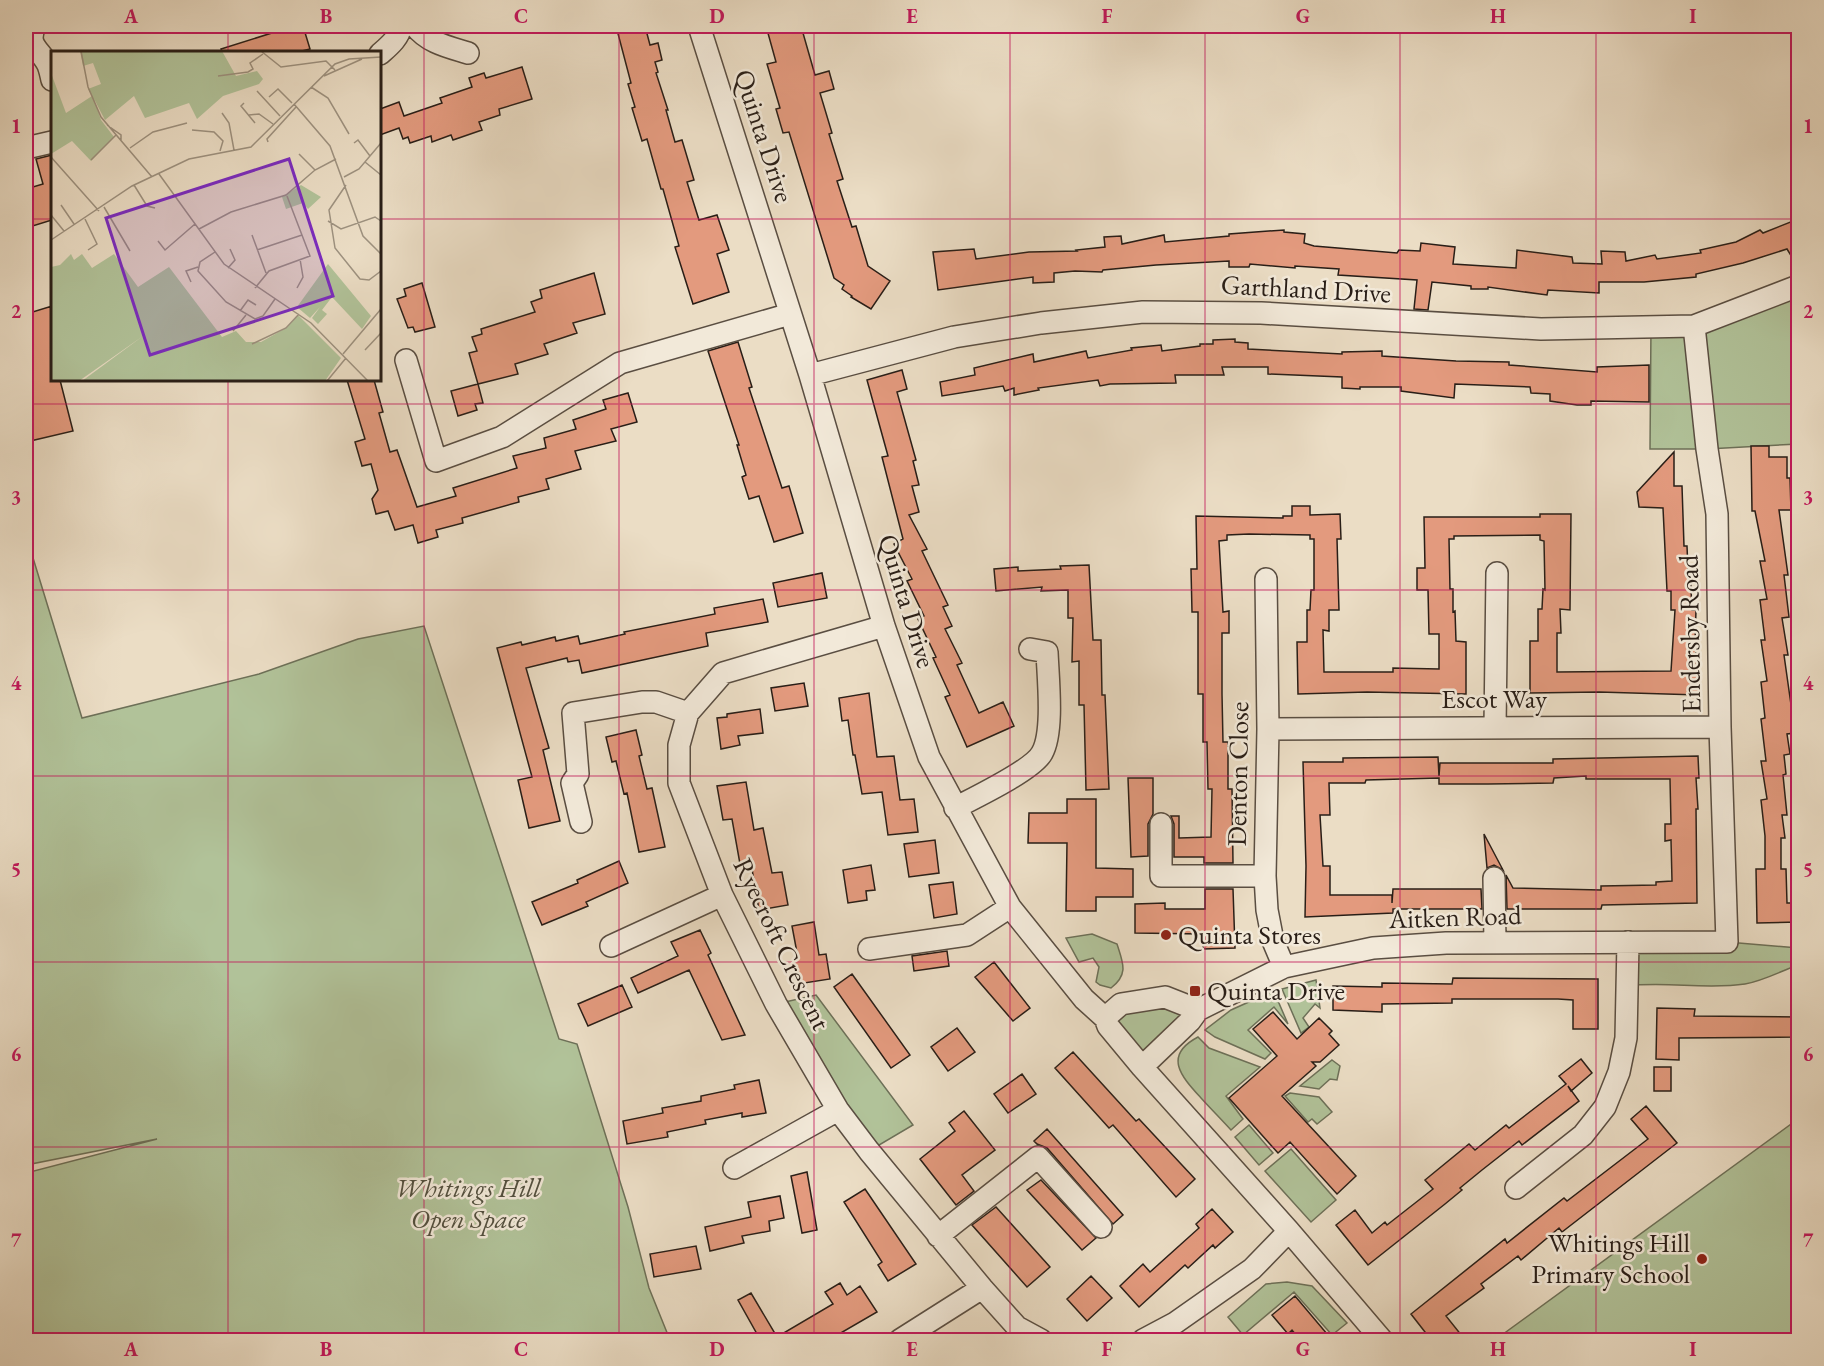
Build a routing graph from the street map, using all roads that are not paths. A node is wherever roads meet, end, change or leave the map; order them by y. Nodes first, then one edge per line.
1 (36, 26) edge
2 (401, 26) edge
3 (416, 26) edge
4 (699, 26) edge
5 (381, 53) edge
6 (468, 53) dead end
7 (51, 76) edge
8 (51, 142) edge
9 (26, 148) edge
10 (1798, 286) edge
11 (790, 314) junction
12 (1694, 326) junction
13 (406, 360) dead end
14 (810, 375) junction
15 (1497, 573) dead end
16 (1266, 579) dead end
17 (884, 626) junction
18 (1030, 649) dead end
19 (687, 713) junction
20 (1494, 727) junction
21 (1720, 727) junction
22 (1268, 729) junction
23 (956, 808) junction
24 (580, 822) dead end
25 (1161, 824) dead end
26 (1265, 876) junction
27 (1494, 878) dead end
28 (722, 895) junction
29 (1010, 907) junction
30 (1628, 942) junction
31 (1727, 942) joint
32 (1495, 943) junction
33 (611, 946) dead end
34 (869, 949) dead end
35 (1284, 967) junction
36 (1198, 1010) junction
37 (1105, 1018) junction
38 (1142, 1067) junction
39 (838, 1110) junction
40 (734, 1168) dead end
41 (1516, 1188) dead end
42 (1101, 1227) dead end
43 (1289, 1231) junction
44 (938, 1236) junction
45 (982, 1288) junction
46 (900, 1341) edge
47 (1041, 1341) edge
48 (1143, 1341) edge
49 (1382, 1341) edge

1 - 7 street
2 - 5 street
3 - 6 street
4 - 11 street, Quinta Drive
8 - 9 street
10 - 12 street, Garthland Drive
11 - 13 street
11 - 14 street, Quinta Drive
12 - 14 street, Garthland Drive
12 - 21 street, Endersby Road
14 - 17 street, Quinta Drive
15 - 20 street
16 - 22 street, Denton Close
17 - 19 street, Ryecroft Crescent
17 - 23 street, Quinta Drive
18 - 23 street
19 - 24 street
19 - 28 street, Ryecroft Crescent
20 - 21 street, Escot Way
20 - 22 street, Escot Way
21 - 31 street, Endersby Road
22 - 26 street, Denton Close
23 - 29 street, Quinta Drive
25 - 26 street
26 - 35 street, Denton Close
27 - 32 street
28 - 33 street
28 - 39 street, Ryecroft Crescent
29 - 34 street
29 - 37 street, Quinta Drive
30 - 31 street, Aitken Road
30 - 32 street, Aitken Road
30 - 41 street
32 - 35 street, Aitken Road
35 - 36 street, Aitken Road
36 - 37 street
36 - 38 street, Aitken Road
37 - 38 street, Quinta Drive
38 - 43 street, Quinta Drive
39 - 40 street
39 - 44 street, Ryecroft Crescent
42 - 44 street
43 - 48 street
43 - 49 street, Quinta Drive
44 - 45 street, Ryecroft Crescent
45 - 46 street
45 - 47 street, Ryecroft Crescent

